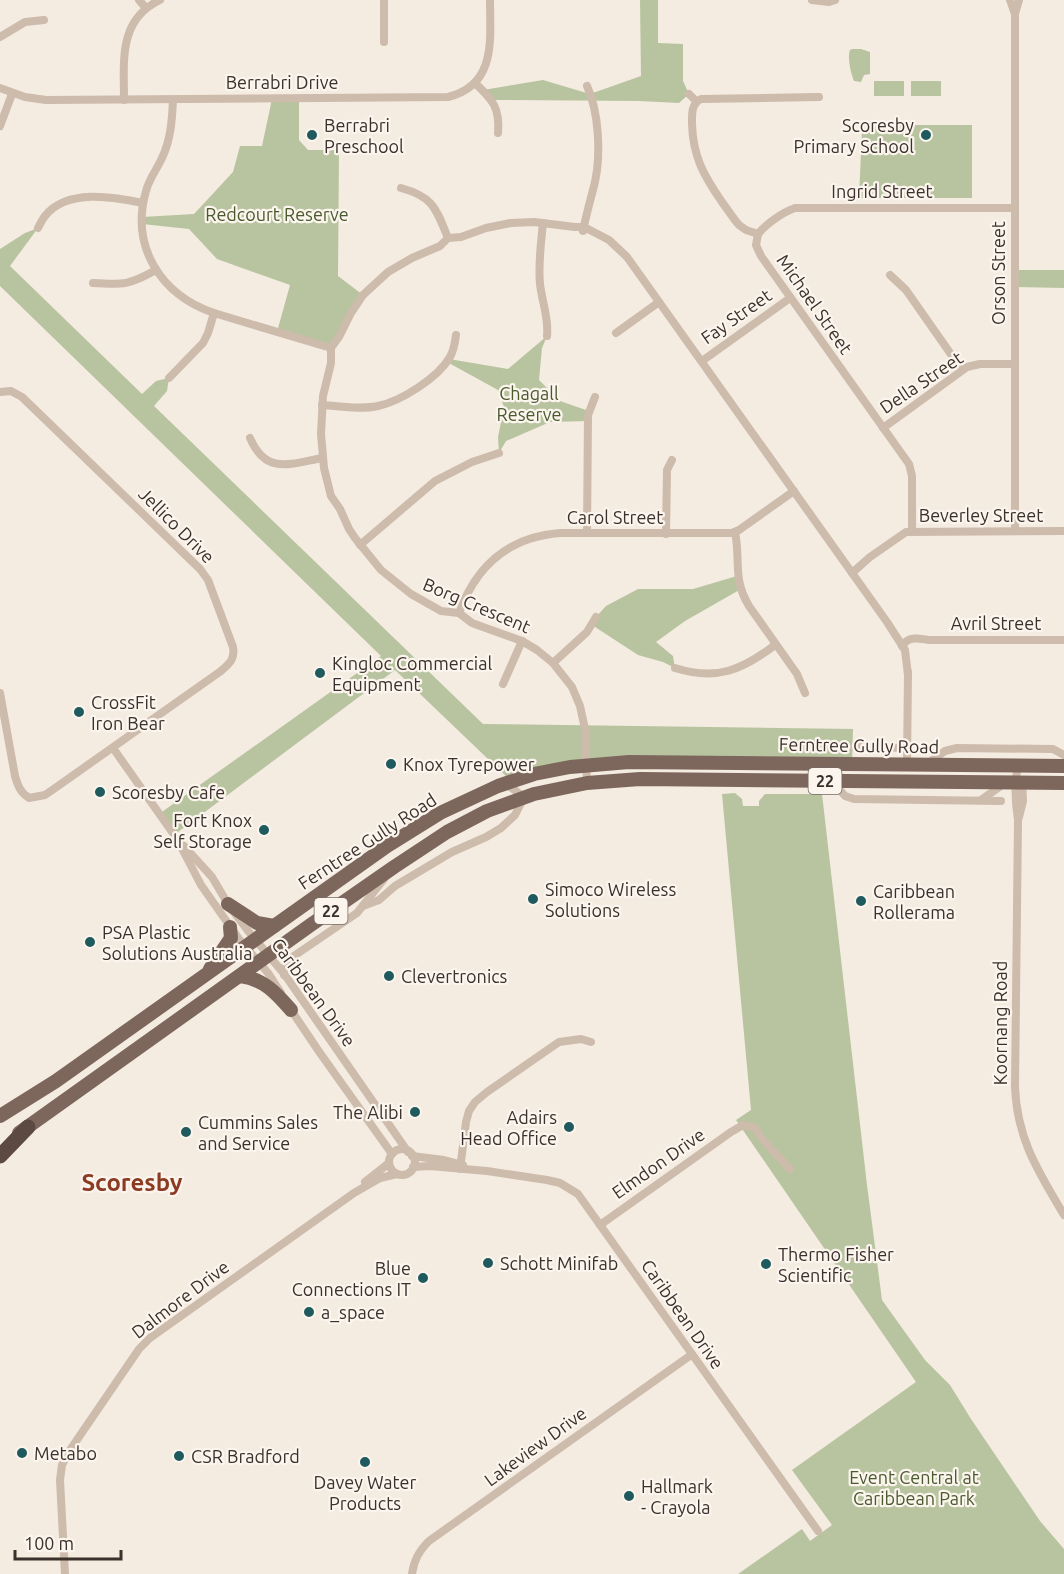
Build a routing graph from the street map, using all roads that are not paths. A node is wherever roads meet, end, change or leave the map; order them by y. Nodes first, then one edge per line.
1 (139, 0) edge
2 (160, 0) edge
3 (384, 0) edge
4 (490, 0) edge
5 (812, 0) edge
6 (835, 0) edge
7 (1010, 0) edge
8 (1019, 0) edge
9 (146, 8) junction
10 (1015, 14) junction
11 (44, 20) dead end
12 (0, 38) edge
13 (384, 42) dead end
14 (475, 83) junction
15 (586, 86) dead end
16 (0, 88) edge
17 (12, 94) junction
18 (689, 94) dead end
19 (819, 97) dead end
20 (124, 100) junction
21 (173, 100) junction
22 (696, 101) junction
23 (0, 126) edge
24 (498, 133) dead end
25 (401, 188) dead end
26 (143, 203) junction
27 (1015, 208) junction
28 (543, 223) junction
29 (38, 228) dead end
30 (584, 229) junction
31 (758, 234) junction
32 (448, 238) junction
33 (156, 270) junction
34 (890, 275) dead end
35 (93, 283) dead end
36 (790, 298) junction
37 (659, 302) junction
38 (214, 314) junction
39 (616, 333) dead end
40 (456, 335) dead end
41 (547, 336) dead end
42 (331, 348) junction
43 (702, 361) junction
44 (1014, 364) junction
45 (962, 370) junction
46 (170, 378) dead end
47 (0, 392) edge
48 (595, 397) dead end
49 (322, 405) junction
50 (883, 428) junction
51 (250, 438) dead end
52 (499, 453) dead end
53 (322, 458) junction
54 (672, 460) dead end
55 (794, 491) junction
56 (912, 531) junction
57 (1015, 531) junction
58 (1064, 531) edge
59 (735, 532) junction
60 (587, 533) junction
61 (666, 534) junction
62 (360, 545) junction
63 (851, 571) junction
64 (459, 613) junction
65 (596, 617) dead end
66 (522, 640) junction
67 (1064, 640) edge
68 (904, 644) junction
69 (775, 645) junction
70 (553, 663) junction
71 (675, 668) dead end
72 (503, 684) dead end
73 (0, 693) edge
74 (805, 693) dead end
75 (854, 747) dead end
76 (113, 748) junction
77 (908, 748) junction
78 (1064, 755) edge
79 (907, 764) junction
80 (927, 764) junction
81 (586, 765) junction
82 (1018, 765) junction
83 (1064, 765) edge
84 (832, 781) junction
85 (505, 783) junction
86 (587, 783) junction
87 (1014, 783) junction
88 (1064, 783) edge
89 (524, 797) junction
90 (979, 801) junction
91 (1001, 801) dead end
92 (177, 838) junction
93 (394, 867) junction
94 (228, 903) junction
95 (363, 906) junction
96 (312, 924) junction
97 (340, 925) junction
98 (274, 926) junction
99 (230, 927) junction
100 (250, 943) junction
101 (263, 959) junction
102 (285, 975) junction
103 (205, 976) junction
104 (240, 976) junction
105 (291, 1010) junction
106 (591, 1042) dead end
107 (0, 1116) edge
108 (28, 1127) junction
109 (0, 1146) edge
110 (392, 1154) junction
111 (410, 1154) junction
112 (0, 1156) edge
113 (389, 1163) junction
114 (460, 1166) junction
115 (414, 1167) junction
116 (790, 1169) dead end
117 (397, 1174) junction
118 (354, 1193) junction
119 (1064, 1215) edge
120 (600, 1225) junction
121 (691, 1355) junction
122 (818, 1531) dead end
123 (64, 1574) edge
124 (412, 1574) edge

1 - 9 street
2 - 9 street
3 - 13 street
4 - 14 street
5 - 6 street
7 - 10 street, Orson Street
8 - 10 street, Orson Street
9 - 20 street
10 - 27 street, Orson Street
11 - 12 street
14 - 21 street, Berrabri Drive
14 - 24 street
15 - 30 street
16 - 17 street, Berrabri Drive
17 - 20 street, Berrabri Drive
17 - 23 street
18 - 22 street
19 - 22 street
20 - 21 street, Berrabri Drive
21 - 26 street
22 - 31 street
25 - 32 street
26 - 29 street
26 - 33 street
27 - 31 street, Ingrid Street
27 - 44 street, Orson Street
28 - 30 street, Borg Crescent
28 - 32 street, Borg Crescent
28 - 41 street
30 - 37 street, Borg Crescent
31 - 36 street, Michael Street
32 - 42 street, Borg Crescent
33 - 35 street
33 - 38 street
34 - 45 street
36 - 43 street, Fay Street
36 - 50 street, Michael Street
37 - 39 street
37 - 43 street, Borg Crescent
38 - 42 street
38 - 46 street
40 - 49 street
42 - 49 street, Borg Crescent
43 - 55 street, Borg Crescent
44 - 45 street, Della Street
44 - 57 street, Orson Street
45 - 50 street, Della Street
47 - 76 street, Jellico Drive
48 - 60 street
49 - 53 street, Borg Crescent
50 - 56 street, Michael Street
51 - 53 street
52 - 62 street
53 - 62 street, Borg Crescent
54 - 61 street
55 - 59 street
55 - 63 street, Borg Crescent
56 - 57 street, Beverley Street
56 - 63 street, Beverley Street
57 - 58 street, Beverley Street
59 - 61 street, Carol Street
59 - 69 street
60 - 61 street, Carol Street
60 - 64 street, Carol Street
62 - 64 street, Borg Crescent
63 - 68 street, Borg Crescent
64 - 66 street, Borg Crescent
65 - 70 street
66 - 70 street, Borg Crescent
66 - 72 street
67 - 68 street, Avril Street
68 - 77 street, Borg Crescent
69 - 71 street
69 - 74 street
70 - 81 street, Borg Crescent
73 - 76 street, Jellico Drive
75 - 77 street
76 - 92 street
77 - 79 street, Borg Crescent
78 - 80 street
79 - 80 main road, Ferntree Gully Road / 22
79 - 81 main road, Ferntree Gully Road / 22
80 - 82 main road, Ferntree Gully Road / 22
81 - 85 main road, Ferntree Gully Road / 22
81 - 86 street, Borg Crescent
82 - 83 main road, Ferntree Gully Road / 22
82 - 87 street, Koornang Road
84 - 86 main road, Ferntree Gully Road / 22
84 - 87 main road, Ferntree Gully Road / 22
84 - 90 street
85 - 89 street
85 - 98 main road, Ferntree Gully Road / 22
86 - 89 main road, Ferntree Gully Road / 22
87 - 88 main road, Ferntree Gully Road / 22
87 - 90 street
87 - 119 street, Koornang Road
89 - 93 main road, Ferntree Gully Road / 22
89 - 95 street
90 - 91 street
92 - 94 street
92 - 99 street
93 - 95 street
93 - 96 main road, Ferntree Gully Road / 22
94 - 98 main road
94 - 100 street
95 - 97 street
96 - 97 street
96 - 101 main road, Ferntree Gully Road / 22
97 - 102 street
98 - 100 main road, Ferntree Gully Road / 22
99 - 100 street
99 - 103 main road
100 - 101 street
100 - 103 main road, Ferntree Gully Road / 22
101 - 102 street, Caribbean Drive
101 - 104 main road, Ferntree Gully Road / 22
101 - 105 street, Caribbean Drive
102 - 111 street, Caribbean Drive
103 - 107 main road, Ferntree Gully Road / 22
104 - 105 main road
104 - 108 main road, Ferntree Gully Road / 22
105 - 110 street, Caribbean Drive
106 - 114 street
108 - 109 main road, Ferntree Gully Road / 22
108 - 112 highway
110 - 111 street
110 - 113 street
111 - 114 street, Caribbean Drive
111 - 115 street
113 - 117 street
113 - 118 street, Dalmore Drive
114 - 115 street, Caribbean Drive
114 - 120 street, Caribbean Drive
115 - 117 street
116 - 120 street, Elmdon Drive
117 - 118 street, Dalmore Drive
118 - 123 street, Dalmore Drive
120 - 121 street, Caribbean Drive
121 - 122 street, Caribbean Drive
121 - 124 street, Lakeview Drive

